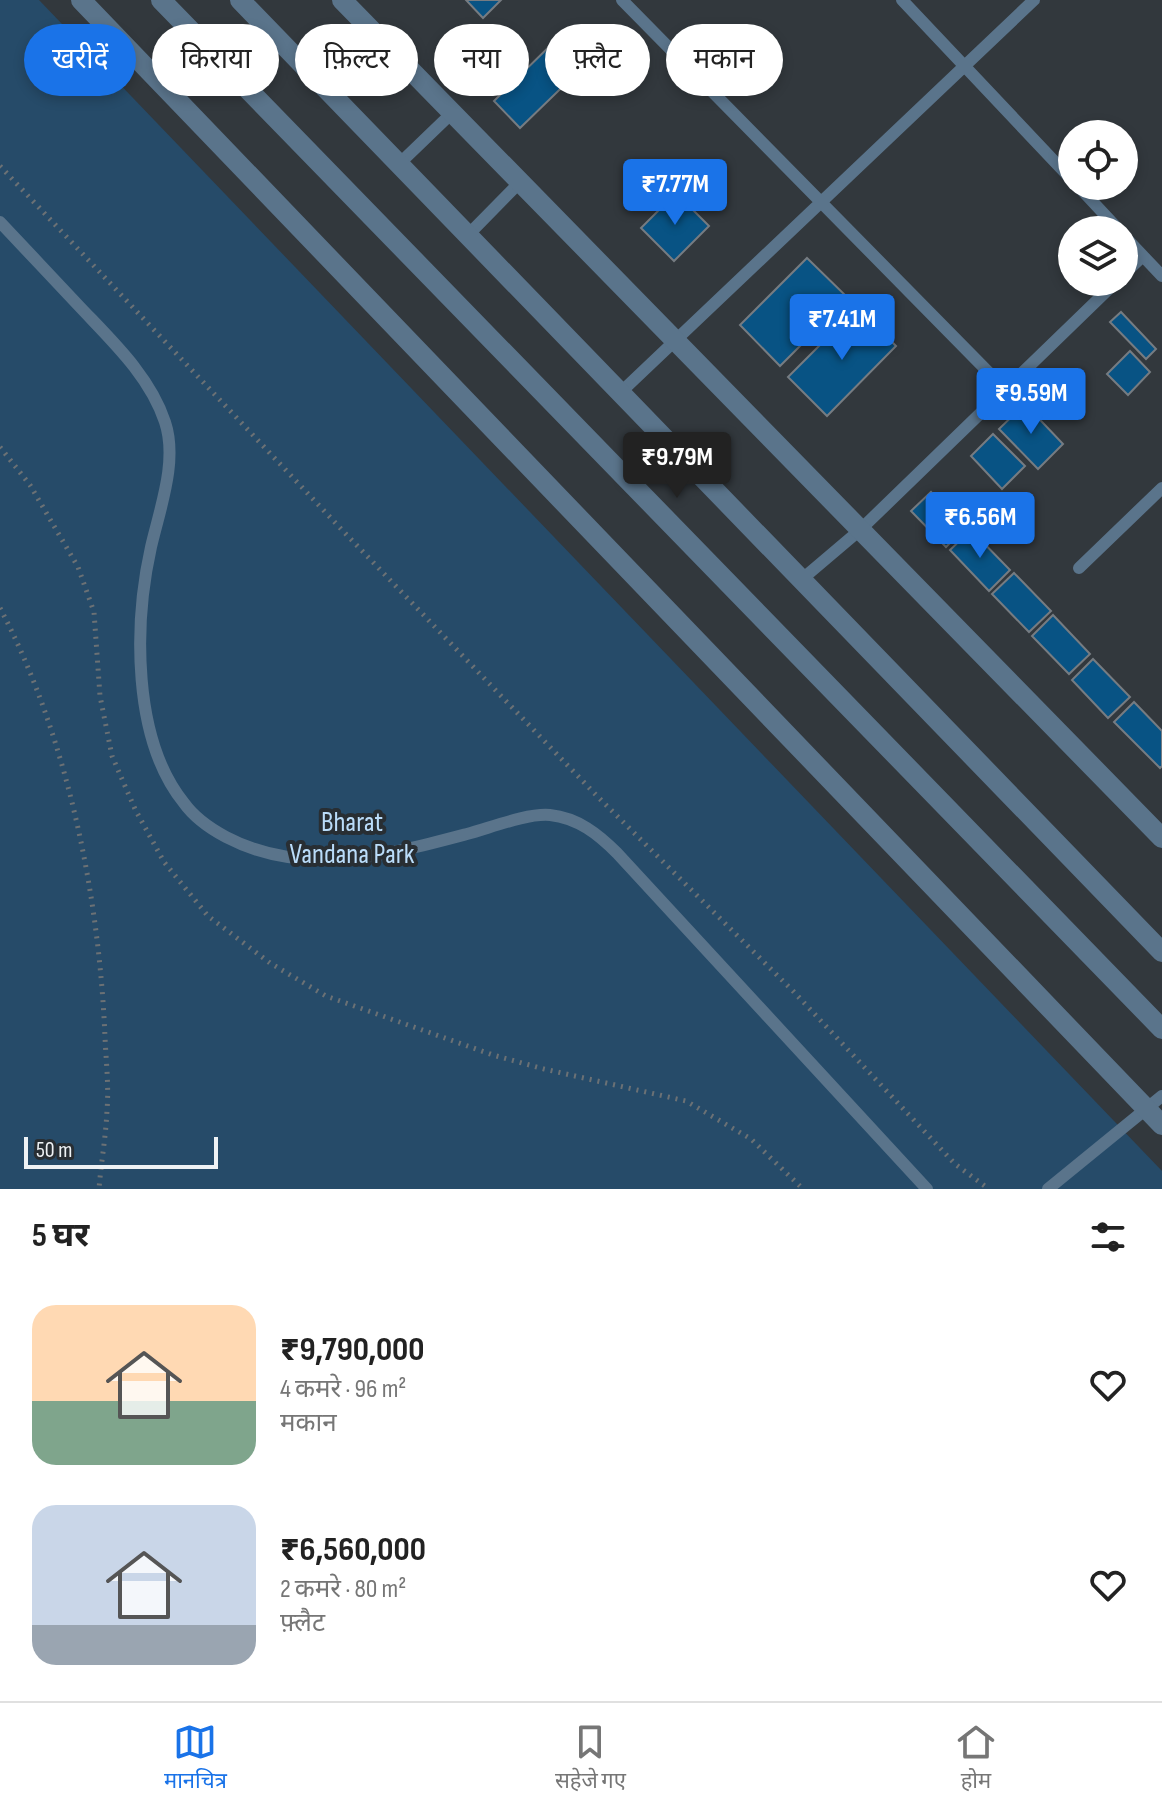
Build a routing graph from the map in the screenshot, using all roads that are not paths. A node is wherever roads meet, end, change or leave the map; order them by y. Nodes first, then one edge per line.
1 (81, 0) edge
2 (161, 0) edge
3 (240, 0) edge
4 (342, 0) edge
5 (622, 0) edge
6 (902, 0) edge
7 (1034, 0) edge
8 (965, 65) junction
9 (452, 113) junction
10 (399, 164) junction
11 (1058, 165) edge
12 (520, 182) junction
13 (1091, 200) edge
14 (822, 203) junction
15 (1106, 216) edge
16 (0, 222) edge
17 (468, 235) junction
18 (1138, 251) edge
19 (1143, 256) junction
20 (1138, 261) edge
21 (1162, 276) edge
22 (1101, 296) edge
23 (675, 342) junction
24 (1004, 388) junction
25 (620, 393) junction
26 (1162, 488) edge
27 (860, 530) junction
28 (1079, 568) dead end
29 (801, 580) junction
30 (1162, 838) edge
31 (1162, 952) edge
32 (1162, 1029) edge
33 (1154, 1102) edge
34 (1162, 1125) edge
35 (927, 1189) edge
36 (1048, 1189) edge

1 - 33 street
2 - 32 street
3 - 10 street
4 - 9 street
5 - 14 lane
6 - 8 lane
7 - 8 lane
8 - 11 lane
8 - 14 lane
9 - 10 lane
9 - 12 street
10 - 17 street
12 - 17 lane
12 - 23 street
13 - 15 lane
14 - 23 lane
14 - 24 lane
16 - 35 lane
17 - 25 street
18 - 19 lane
19 - 20 lane
19 - 21 lane
22 - 24 lane
23 - 25 lane
23 - 27 street
24 - 27 lane
25 - 29 street
26 - 28 lane
27 - 29 lane
27 - 30 street
29 - 31 street
33 - 34 street
33 - 36 lane

